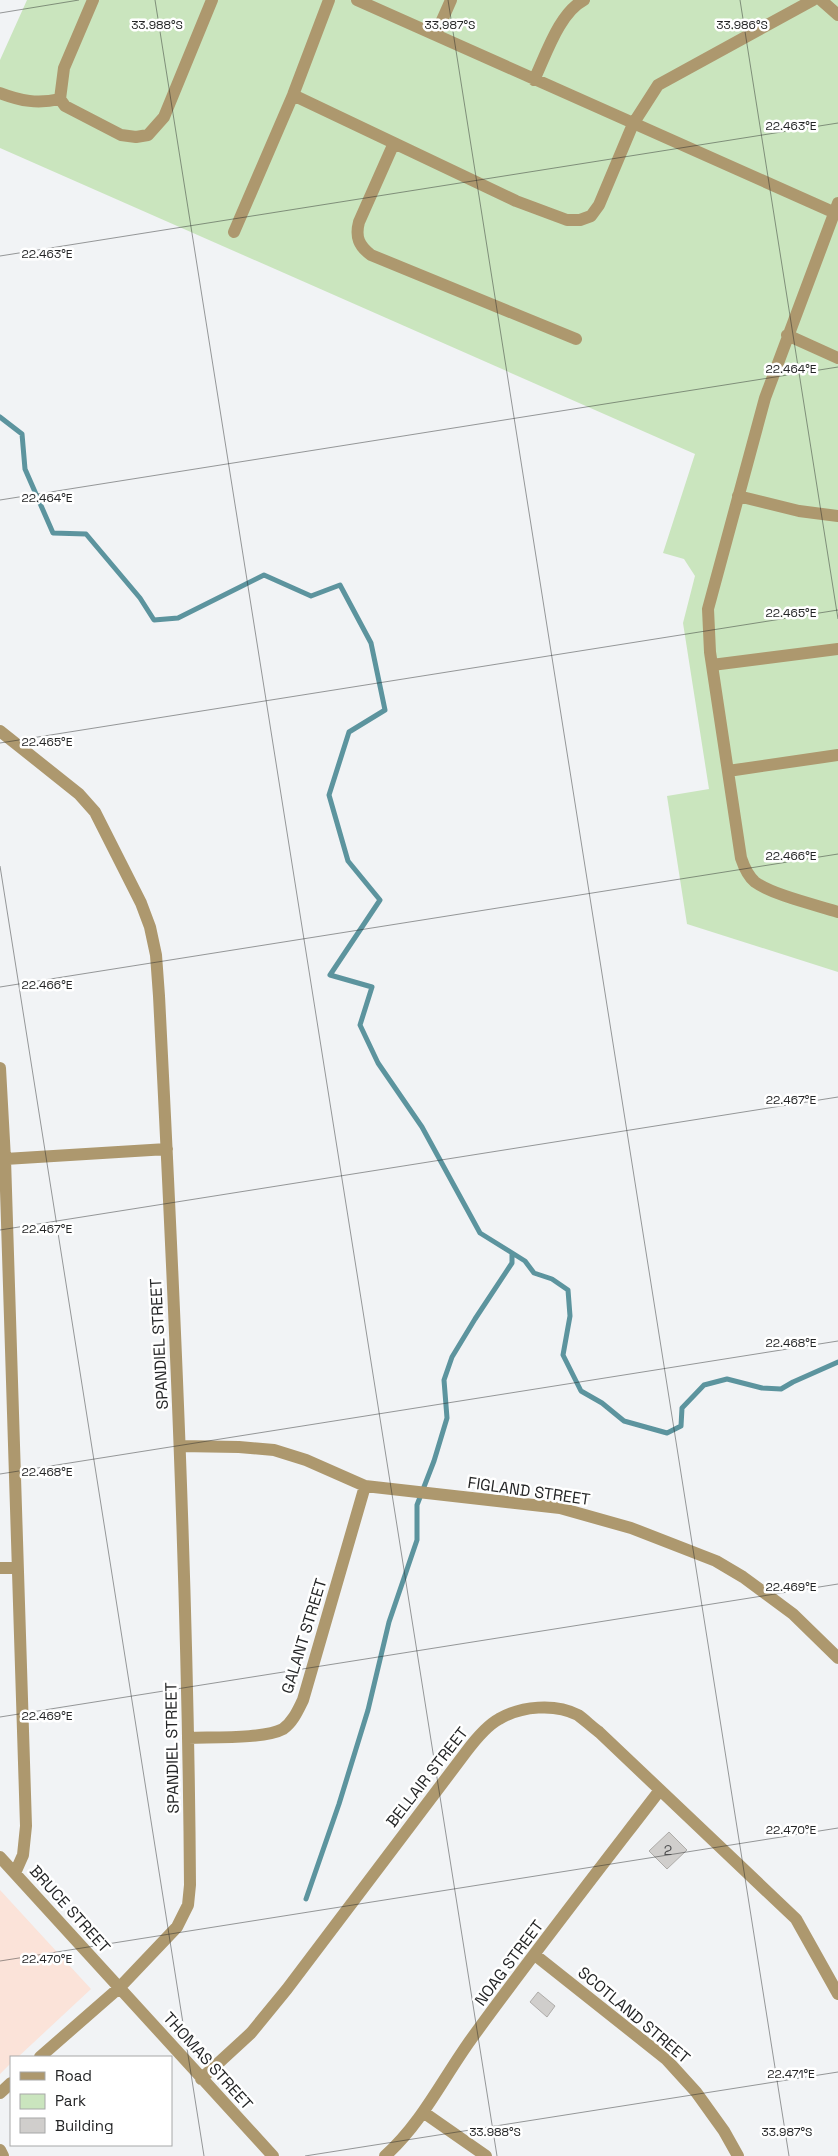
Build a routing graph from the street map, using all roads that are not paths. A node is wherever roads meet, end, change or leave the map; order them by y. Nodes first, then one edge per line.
1 (93, 0) edge
2 (212, 0) edge
3 (329, 0) edge
4 (357, 0) edge
5 (451, 0) edge
6 (584, 0) edge
7 (813, 0) edge
8 (821, 0) edge
9 (838, 15) edge
10 (436, 34) junction
11 (534, 80) junction
12 (0, 93) edge
13 (293, 96) junction
14 (60, 98) junction
15 (633, 124) junction
16 (394, 143) junction
17 (836, 208) edge
18 (234, 232) dead end
19 (787, 335) junction
20 (576, 338) dead end
21 (838, 358) edge
22 (738, 496) junction
23 (838, 516) edge
24 (838, 649) edge
25 (712, 664) junction
26 (0, 731) edge
27 (838, 754) edge
28 (728, 771) junction
29 (838, 912) edge
30 (0, 1068) edge
31 (166, 1150) junction
32 (5, 1159) junction
33 (180, 1446) junction
34 (365, 1486) junction
35 (0, 1568) edge
36 (17, 1568) junction
37 (838, 1658) edge
38 (189, 1738) junction
39 (660, 1790) junction
40 (0, 1857) edge
41 (15, 1873) junction
42 (535, 1955) junction
43 (119, 1988) junction
44 (838, 1994) edge
45 (41, 2056) edge
46 (201, 2079) junction
47 (10, 2084) edge
48 (0, 2093) edge
49 (423, 2112) junction
50 (0, 2150) edge
51 (3, 2156) edge
52 (273, 2156) edge
53 (384, 2156) edge
54 (486, 2156) edge
55 (738, 2156) edge

1 - 14 street
2 - 14 street
3 - 13 street
4 - 10 street
5 - 10 street
6 - 11 street
7 - 15 street
8 - 9 street
10 - 11 street
11 - 15 street
12 - 14 street
13 - 16 street
13 - 18 street
15 - 16 street
15 - 17 street
16 - 20 street
17 - 19 street
19 - 21 street
19 - 22 street
22 - 23 street
22 - 25 street
24 - 25 street
25 - 28 street
26 - 31 street, SPANDIEL STREET
27 - 28 street
28 - 29 street
30 - 32 street, BRUCE STREET
31 - 32 street
31 - 33 street, SPANDIEL STREET
32 - 36 street, BRUCE STREET
33 - 34 street, FIGLAND STREET
33 - 38 street, SPANDIEL STREET
34 - 37 street, FIGLAND STREET
34 - 38 street, GALANT STREET
35 - 36 street
36 - 41 street, BRUCE STREET
38 - 43 street, SPANDIEL STREET
39 - 42 street, NOAG STREET
39 - 44 street, BELLAIR STREET
39 - 46 street, BELLAIR STREET
40 - 41 street
41 - 43 street, BRUCE STREET
42 - 49 street, NOAG STREET
42 - 55 street, SCOTLAND STREET
43 - 45 street, SPANDIEL STREET
43 - 46 street, THOMAS STREET
46 - 52 street, THOMAS STREET
47 - 48 street
49 - 53 street, NOAG STREET
49 - 54 street
50 - 51 street

